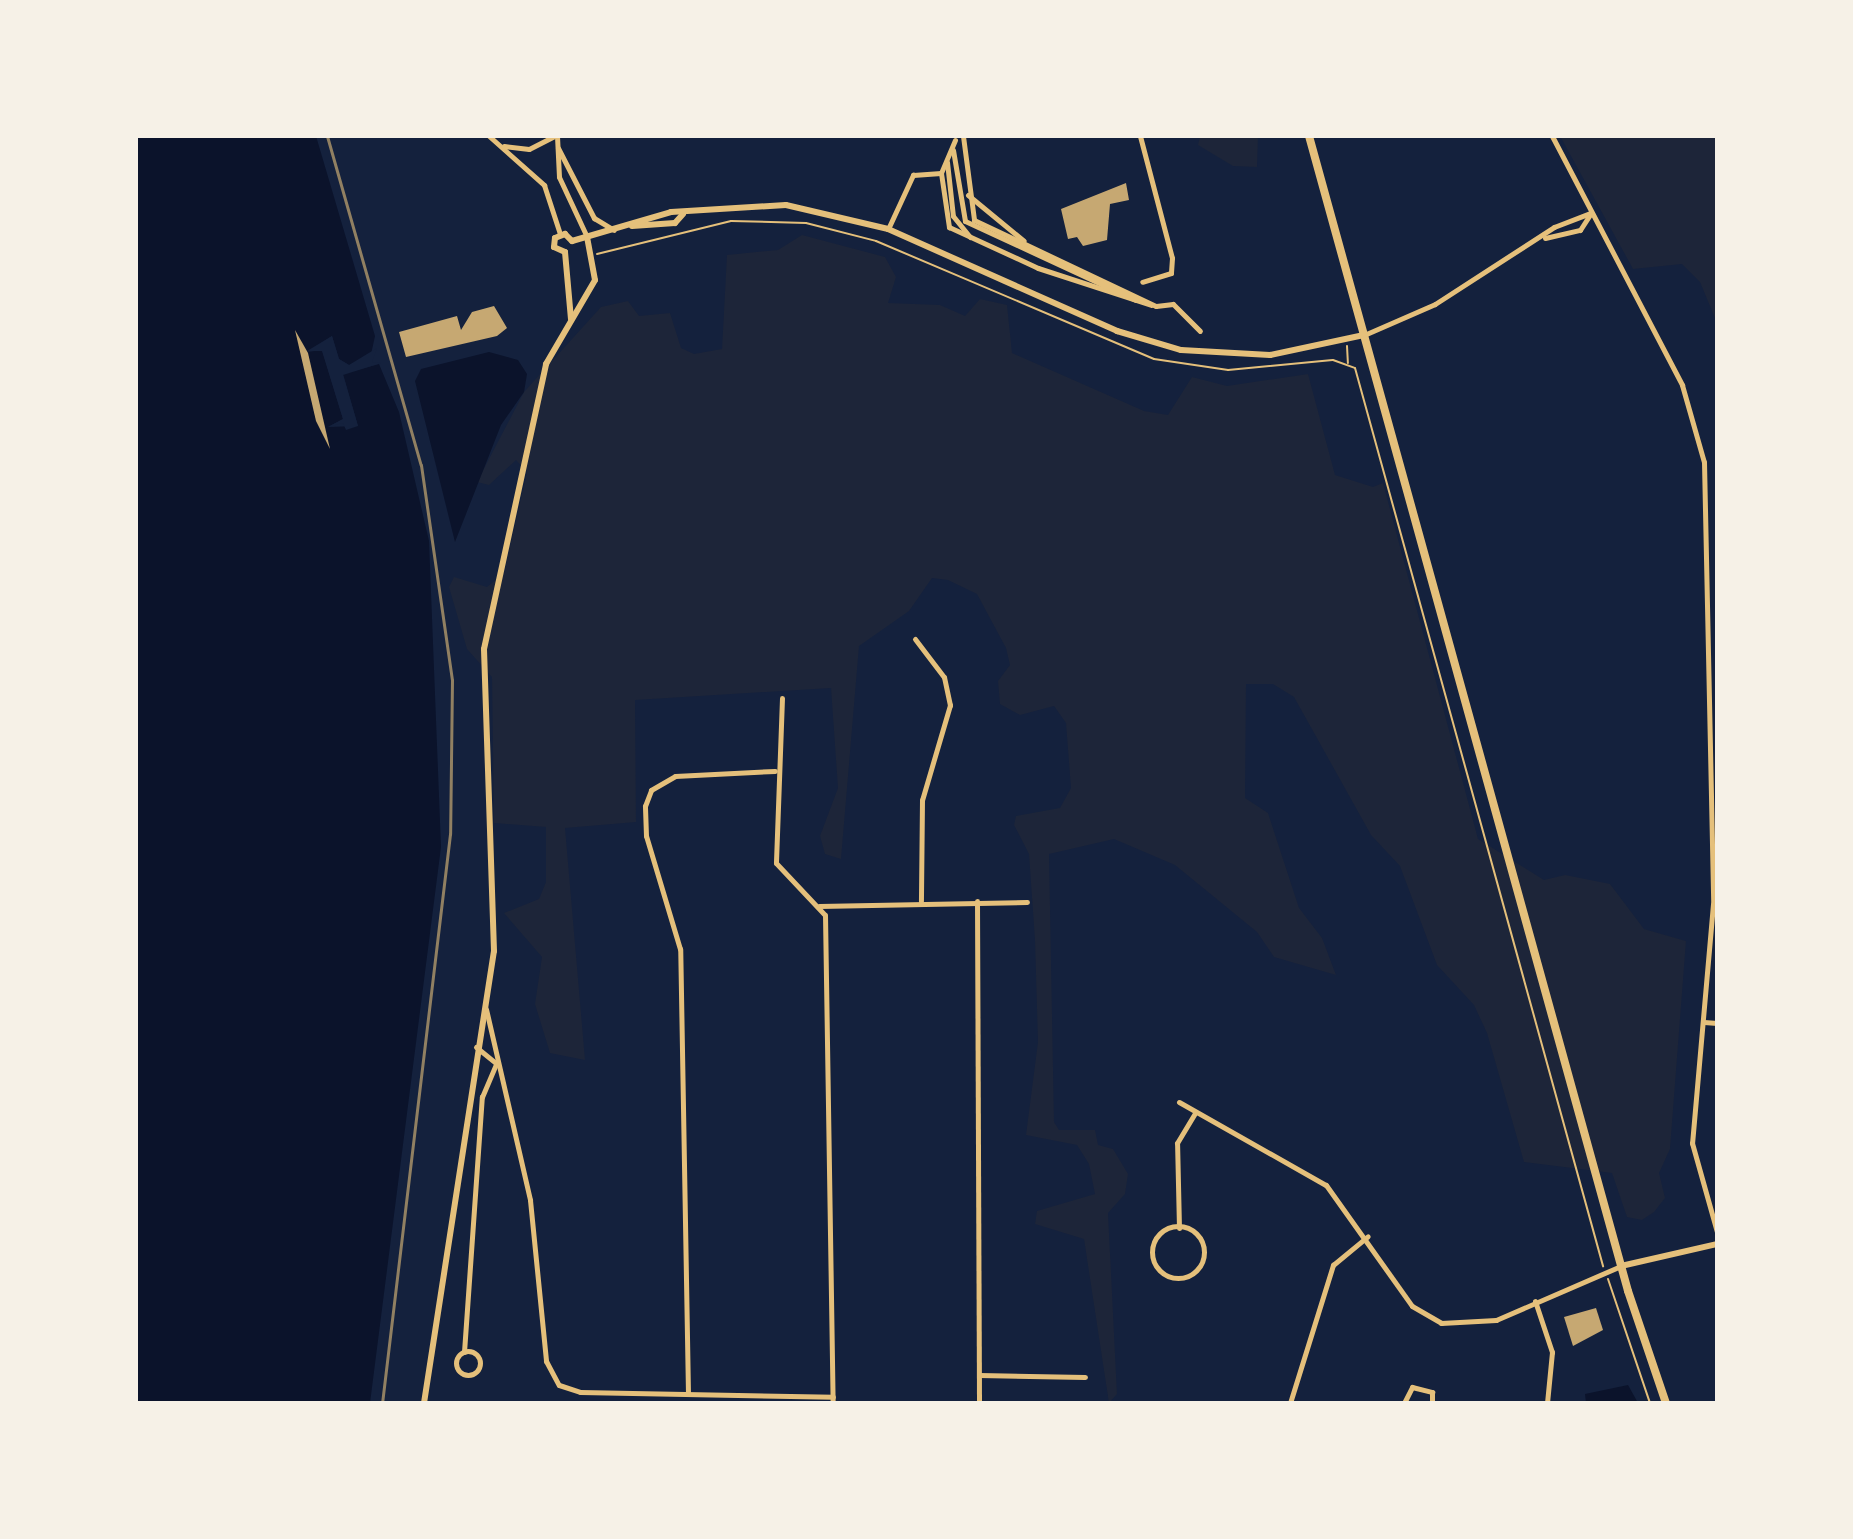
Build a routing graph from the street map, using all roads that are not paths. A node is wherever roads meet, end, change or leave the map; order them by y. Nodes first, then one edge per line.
1 (489, 136) edge
2 (556, 136) edge
3 (963, 136) edge
4 (1140, 136) edge
5 (1309, 136) edge
6 (1552, 136) edge
7 (956, 138) edge
8 (500, 145) junction
9 (558, 148) junction
10 (947, 156) junction
11 (941, 173) junction
12 (965, 181) junction
13 (1591, 213) junction
14 (683, 214) junction
15 (632, 226) junction
16 (888, 229) junction
17 (615, 230) junction
18 (560, 234) junction
19 (587, 237) junction
20 (1544, 238) junction
21 (572, 241) junction
22 (981, 244) junction
23 (565, 252) junction
24 (1042, 252) junction
25 (1142, 282) dead end
26 (1156, 306) junction
27 (571, 322) junction
28 (1200, 331) dead end
29 (1364, 335) junction
30 (915, 639) dead end
31 (782, 698) dead end
32 (775, 771) junction
33 (1715, 795) edge
34 (921, 901) junction
35 (977, 901) junction
36 (1027, 902) dead end
37 (819, 906) junction
38 (485, 1005) junction
39 (1704, 1022) junction
40 (1717, 1023) edge
41 (476, 1047) junction
42 (496, 1063) junction
43 (1179, 1102) dead end
44 (1195, 1113) junction
45 (1179, 1228) junction
46 (1717, 1232) edge
47 (1368, 1236) junction
48 (1717, 1244) edge
49 (1621, 1266) junction
50 (1535, 1301) junction
51 (464, 1352) junction
52 (979, 1375) junction
53 (1085, 1377) dead end
54 (688, 1394) junction
55 (833, 1400) edge
56 (424, 1403) edge
57 (979, 1403) edge
58 (1290, 1403) edge
59 (1404, 1403) edge
60 (1432, 1403) edge
61 (1547, 1403) edge
62 (1666, 1403) edge

1 - 8 street
2 - 8 street
2 - 9 street
3 - 12 street
4 - 25 street
5 - 29 highway
6 - 13 street
7 - 10 street
7 - 26 street
8 - 18 street
9 - 17 street
9 - 19 street
10 - 11 street
10 - 22 street
11 - 16 street
11 - 22 street
12 - 24 street
12 - 24 street
13 - 20 street
13 - 20 street
13 - 33 street
14 - 15 street
14 - 15 street
14 - 16 street
15 - 17 street
16 - 29 street
17 - 19 street
18 - 21 street
18 - 23 street
19 - 21 street
19 - 27 street
20 - 29 street
21 - 23 street
22 - 26 street
23 - 27 street
24 - 26 street
26 - 28 street
27 - 38 street
29 - 49 highway
30 - 34 street
31 - 32 street
32 - 37 street
32 - 54 street
33 - 39 street
34 - 35 street
34 - 37 street
35 - 36 street
35 - 52 street
37 - 55 street
38 - 41 street
38 - 42 street
39 - 40 street
39 - 46 street
41 - 42 street
41 - 56 street
42 - 51 street
42 - 54 street
43 - 44 street
44 - 45 street
44 - 47 street
45 - 45 street
47 - 50 street
47 - 58 street
48 - 49 street
49 - 50 street
49 - 62 highway
50 - 61 street
51 - 51 street
52 - 53 street
52 - 57 street
54 - 55 street
59 - 60 street

